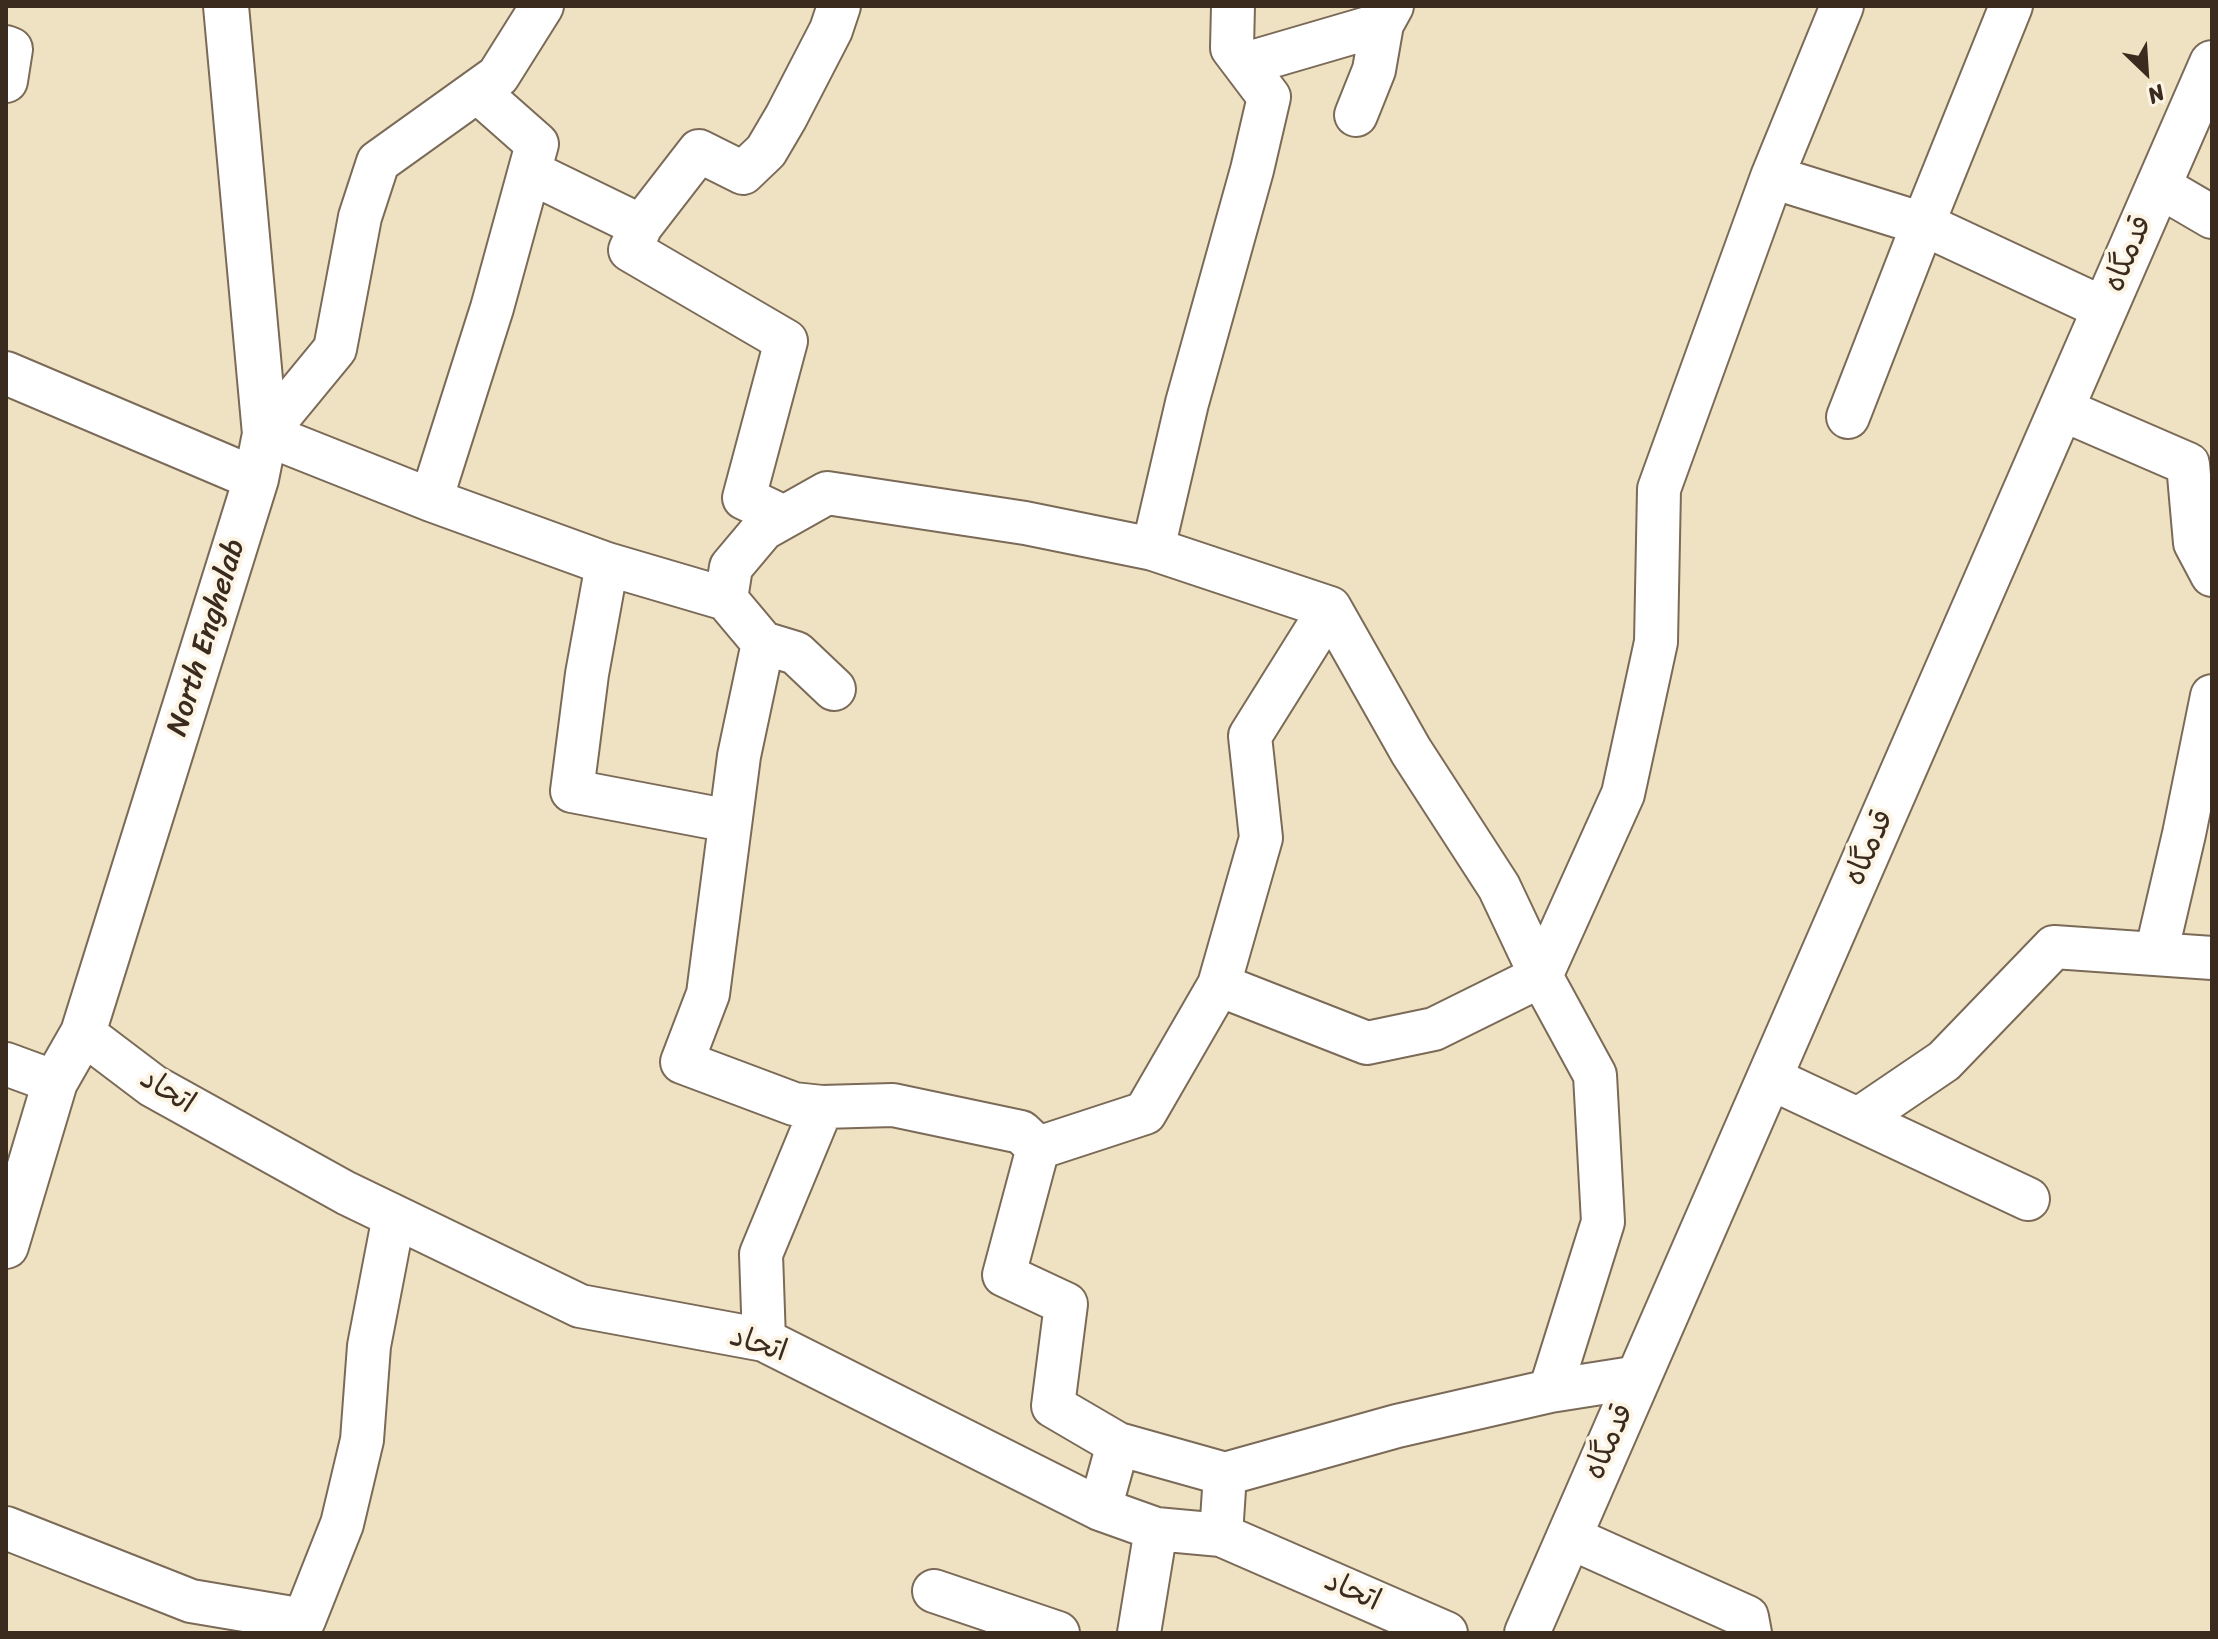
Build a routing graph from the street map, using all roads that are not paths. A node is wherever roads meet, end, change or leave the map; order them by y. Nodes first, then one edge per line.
1 (226, 6) edge
2 (542, 6) edge
3 (839, 6) edge
4 (1233, 6) edge
5 (1842, 6) edge
6 (2011, 6) edge
7 (1387, 15) edge
8 (6, 47) edge
9 (2212, 63) edge
10 (1245, 64) junction
11 (6, 81) edge
12 (477, 91) junction
13 (1356, 115) dead end
14 (530, 172) junction
15 (1772, 177) junction
16 (2159, 186) junction
17 (2212, 217) edge
18 (1923, 224) junction
19 (641, 226) junction
20 (2105, 309) junction
21 (6, 373) edge
22 (2061, 409) junction
23 (1848, 417) dead end
24 (265, 434) junction
25 (256, 479) junction
26 (431, 500) junction
27 (784, 517) junction
28 (1153, 549) junction
29 (607, 564) junction
30 (2212, 575) edge
31 (726, 599) junction
32 (1330, 608) junction
33 (763, 643) junction
34 (834, 689) dead end
35 (2212, 696) edge
36 (2206, 755) edge
37 (730, 821) junction
38 (2156, 954) junction
39 (2212, 958) edge
40 (1541, 976) junction
41 (1219, 985) junction
42 (83, 1033) junction
43 (6, 1064) edge
44 (1770, 1078) junction
45 (55, 1082) junction
46 (822, 1107) junction
47 (1860, 1118) junction
48 (1038, 1148) junction
49 (2028, 1199) dead end
50 (394, 1216) junction
51 (6, 1246) edge
52 (764, 1340) junction
53 (1639, 1377) junction
54 (1550, 1391) junction
55 (1118, 1444) junction
56 (1225, 1474) junction
57 (1100, 1509) junction
58 (6, 1528) edge
59 (1156, 1529) junction
60 (1221, 1535) junction
61 (1569, 1537) junction
62 (934, 1591) dead end
63 (1058, 1633) edge
64 (1139, 1633) edge
65 (1446, 1633) edge
66 (1527, 1633) edge
67 (1750, 1633) edge

1 - 24 main road, North Enghelab
2 - 12 street
3 - 19 street
4 - 10 street
5 - 15 street
6 - 18 street
7 - 10 street
7 - 13 street
8 - 11 street
9 - 16 main road, قدمگاه
10 - 28 street
12 - 14 street
12 - 24 street
14 - 19 street
14 - 26 street
15 - 18 street
15 - 40 street
16 - 17 street
16 - 20 main road, قدمگاه
18 - 20 street
18 - 23 street
19 - 27 street
20 - 22 main road, قدمگاه
21 - 25 street
22 - 30 street
22 - 44 main road, قدمگاه
24 - 25 main road, North Enghelab
24 - 26 street
25 - 42 main road, North Enghelab
26 - 29 street
27 - 28 street
27 - 31 street
28 - 32 street
29 - 31 street
29 - 37 street
31 - 33 street
32 - 40 street
32 - 41 street
33 - 34 street
33 - 37 street
35 - 36 street
36 - 38 street
37 - 46 street
38 - 39 street
38 - 47 street
40 - 41 street
40 - 54 street
41 - 48 street
42 - 45 main road, North Enghelab
42 - 50 street, اتحاد
43 - 45 street
44 - 47 street
44 - 53 main road, قدمگاه
45 - 51 main road, North Enghelab
46 - 48 street
46 - 52 street
47 - 49 street
48 - 55 street
50 - 52 street, اتحاد
50 - 58 street
52 - 57 street, اتحاد
53 - 54 street
53 - 61 main road, قدمگاه
54 - 56 street
55 - 56 street
55 - 57 street
56 - 60 street
57 - 59 street, اتحاد
59 - 60 street, اتحاد
59 - 64 street
60 - 65 street, اتحاد
61 - 66 main road, قدمگاه
61 - 67 street
62 - 63 street

